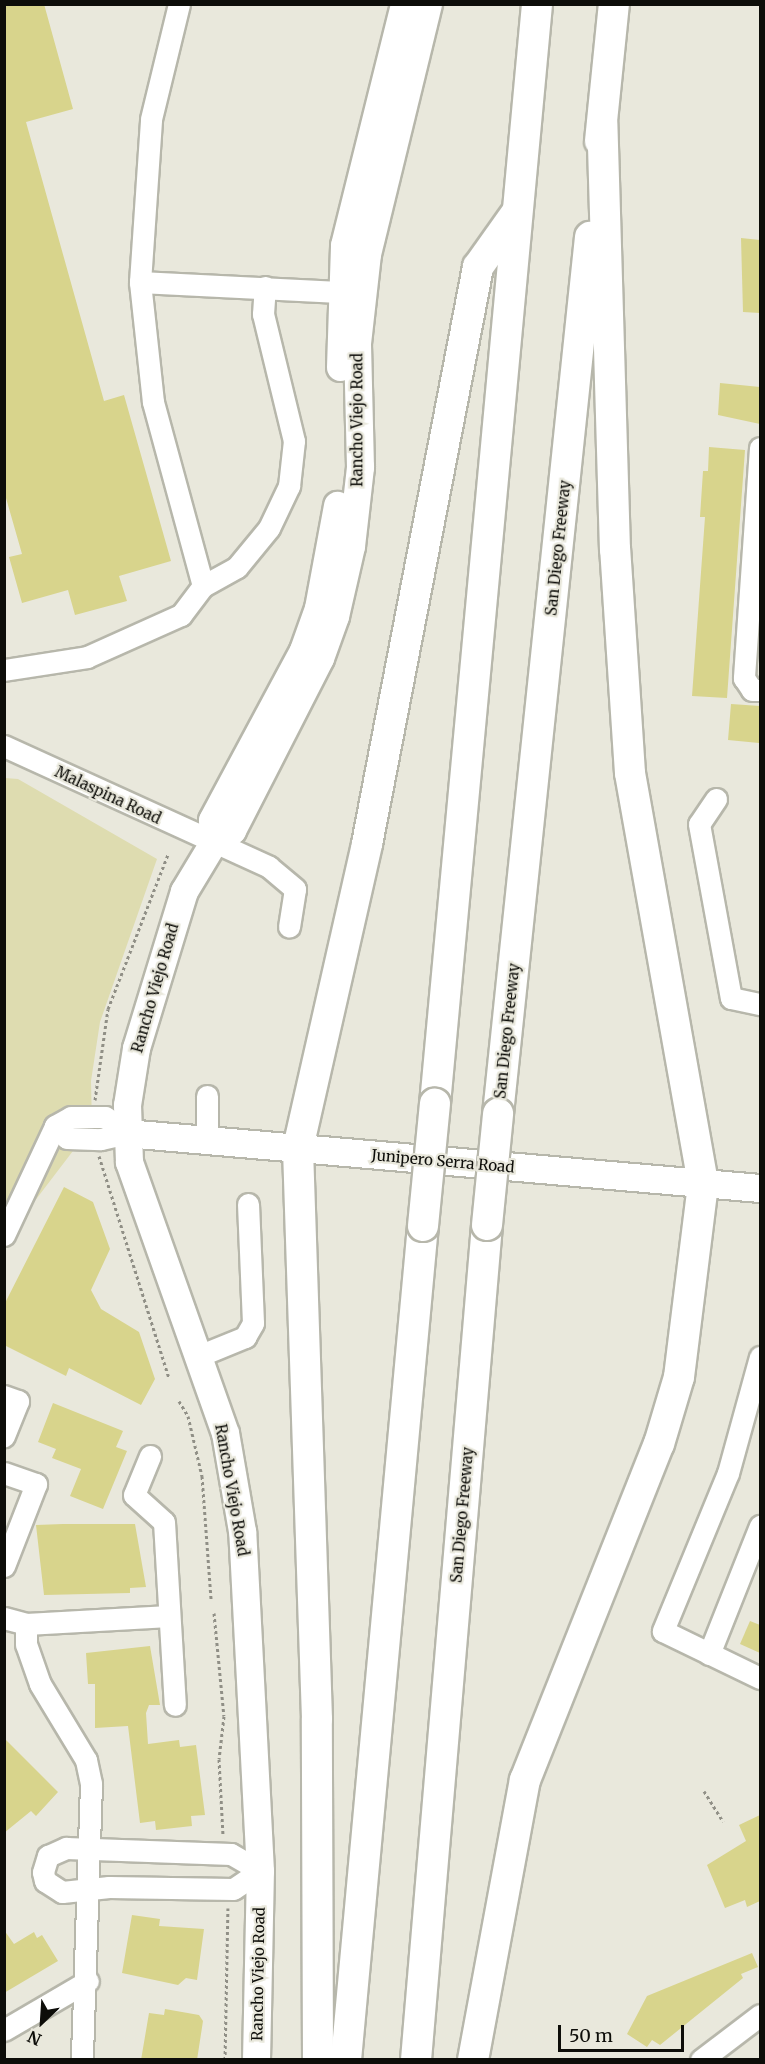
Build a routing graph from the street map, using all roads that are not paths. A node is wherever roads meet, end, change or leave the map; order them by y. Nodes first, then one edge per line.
1 (179, 4) edge
2 (404, 4) edge
3 (428, 4) edge
4 (537, 4) edge
5 (614, 4) edge
6 (602, 123) junction
7 (517, 212) junction
8 (140, 282) junction
9 (265, 287) junction
10 (351, 292) junction
11 (760, 448) edge
12 (203, 586) junction
13 (4, 670) edge
14 (760, 690) edge
15 (4, 746) edge
16 (716, 799) dead end
17 (213, 843) junction
18 (289, 927) dead end
19 (760, 1004) edge
20 (207, 1096) dead end
21 (126, 1133) junction
22 (207, 1140) junction
23 (298, 1148) junction
24 (703, 1183) junction
25 (760, 1188) edge
26 (248, 1204) dead end
27 (4, 1235) edge
28 (201, 1355) junction
29 (760, 1357) edge
30 (4, 1396) edge
31 (4, 1436) edge
32 (150, 1456) dead end
33 (4, 1473) edge
34 (760, 1526) edge
35 (4, 1566) edge
36 (169, 1616) junction
37 (4, 1618) edge
38 (27, 1624) junction
39 (709, 1654) junction
40 (760, 1678) edge
41 (175, 1705) dead end
42 (90, 1849) junction
43 (260, 1870) junction
44 (89, 1892) junction
45 (88, 1981) junction
46 (760, 2015) edge
47 (4, 2030) edge
48 (82, 2060) edge
49 (256, 2060) edge
50 (318, 2060) edge
51 (346, 2060) edge
52 (416, 2060) edge
53 (473, 2060) edge
54 (701, 2060) edge

1 - 8 street
2 - 10 main road, Rancho Viejo Road
3 - 10 main road, Rancho Viejo Road
4 - 7 highway
5 - 6 highway, San Diego Freeway
6 - 24 highway
6 - 52 highway, San Diego Freeway, bridge
7 - 23 highway
7 - 51 highway, bridge
8 - 9 street
8 - 12 street
9 - 10 street
9 - 12 street
10 - 17 main road, Rancho Viejo Road
11 - 14 street
12 - 13 street
15 - 17 street, Malaspina Road
16 - 19 street
17 - 18 street, Malaspina Road
17 - 21 main road, Rancho Viejo Road
20 - 22 street
21 - 22 main road, Junipero Serra Road
21 - 27 street
21 - 28 main road, Rancho Viejo Road
22 - 23 main road, Junipero Serra Road
23 - 24 main road, Junipero Serra Road
23 - 50 highway
24 - 25 main road, Junipero Serra Road
24 - 53 highway
26 - 28 street
28 - 43 main road, Rancho Viejo Road
29 - 39 street
30 - 31 street
32 - 36 street
33 - 35 street
34 - 39 street
36 - 38 street
36 - 41 street
37 - 38 street
38 - 42 street
39 - 40 street
42 - 43 street
42 - 44 street
42 - 44 street
43 - 44 street
43 - 49 main road, Rancho Viejo Road
44 - 45 street
45 - 47 street
45 - 48 street
46 - 54 street

